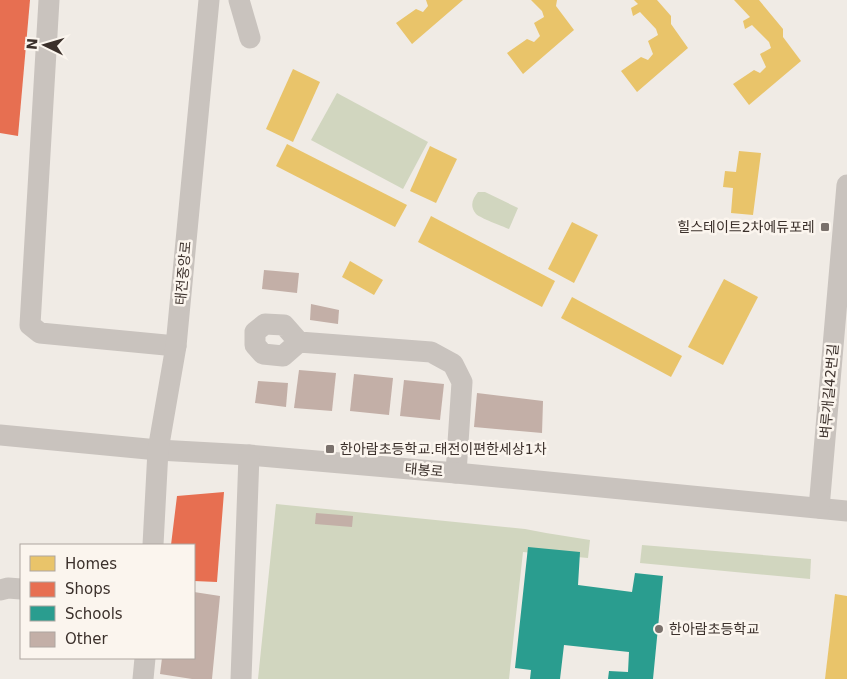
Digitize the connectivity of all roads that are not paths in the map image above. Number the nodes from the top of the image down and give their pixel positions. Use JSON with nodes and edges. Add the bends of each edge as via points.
{"nodes":[{"id":1,"x":49,"y":0,"type":"edge"},
{"id":2,"x":208,"y":0,"type":"edge"},
{"id":3,"x":239,"y":0,"type":"edge"},
{"id":4,"x":250,"y":38,"type":"dead end"},
{"id":5,"x":847,"y":185,"type":"edge"},
{"id":6,"x":299,"y":342,"type":"dead end"},
{"id":7,"x":176,"y":346,"type":"junction"},
{"id":8,"x":0,"y":435,"type":"edge"},
{"id":9,"x":158,"y":450,"type":"junction"},
{"id":10,"x":249,"y":455,"type":"junction"},
{"id":11,"x":456,"y":473,"type":"junction"},
{"id":12,"x":819,"y":508,"type":"junction"},
{"id":13,"x":847,"y":511,"type":"edge"},
{"id":14,"x":153,"y":544,"type":"edge"},
{"id":15,"x":20,"y":589,"type":"edge"},
{"id":16,"x":0,"y":590,"type":"edge"},
{"id":17,"x":145,"y":659,"type":"edge"},
{"id":18,"x":143,"y":679,"type":"edge"},
{"id":19,"x":241,"y":679,"type":"edge"}],
"edges":[{"from":1,"to":7,"type":"street","via":[[30,325],[40,333]]},
{"from":2,"to":7,"type":"street","name":"태전중앙로"},
{"from":3,"to":4,"type":"street"},
{"from":5,"to":12,"type":"street","name":"벼루개길42번길"},
{"from":6,"to":11,"type":"street","via":[[431,352],[453,364],[462,382]]},
{"from":7,"to":9,"type":"street","name":"태전중앙로"},
{"from":8,"to":9,"type":"street","name":"태봉로"},
{"from":9,"to":10,"type":"street","name":"태봉로"},
{"from":9,"to":14,"type":"street","name":"태전중앙로"},
{"from":10,"to":11,"type":"street","name":"태봉로"},
{"from":10,"to":19,"type":"street"},
{"from":11,"to":12,"type":"street","name":"태봉로"},
{"from":12,"to":13,"type":"street","name":"태봉로"},
{"from":15,"to":16,"type":"street"},
{"from":17,"to":18,"type":"street"}]}
